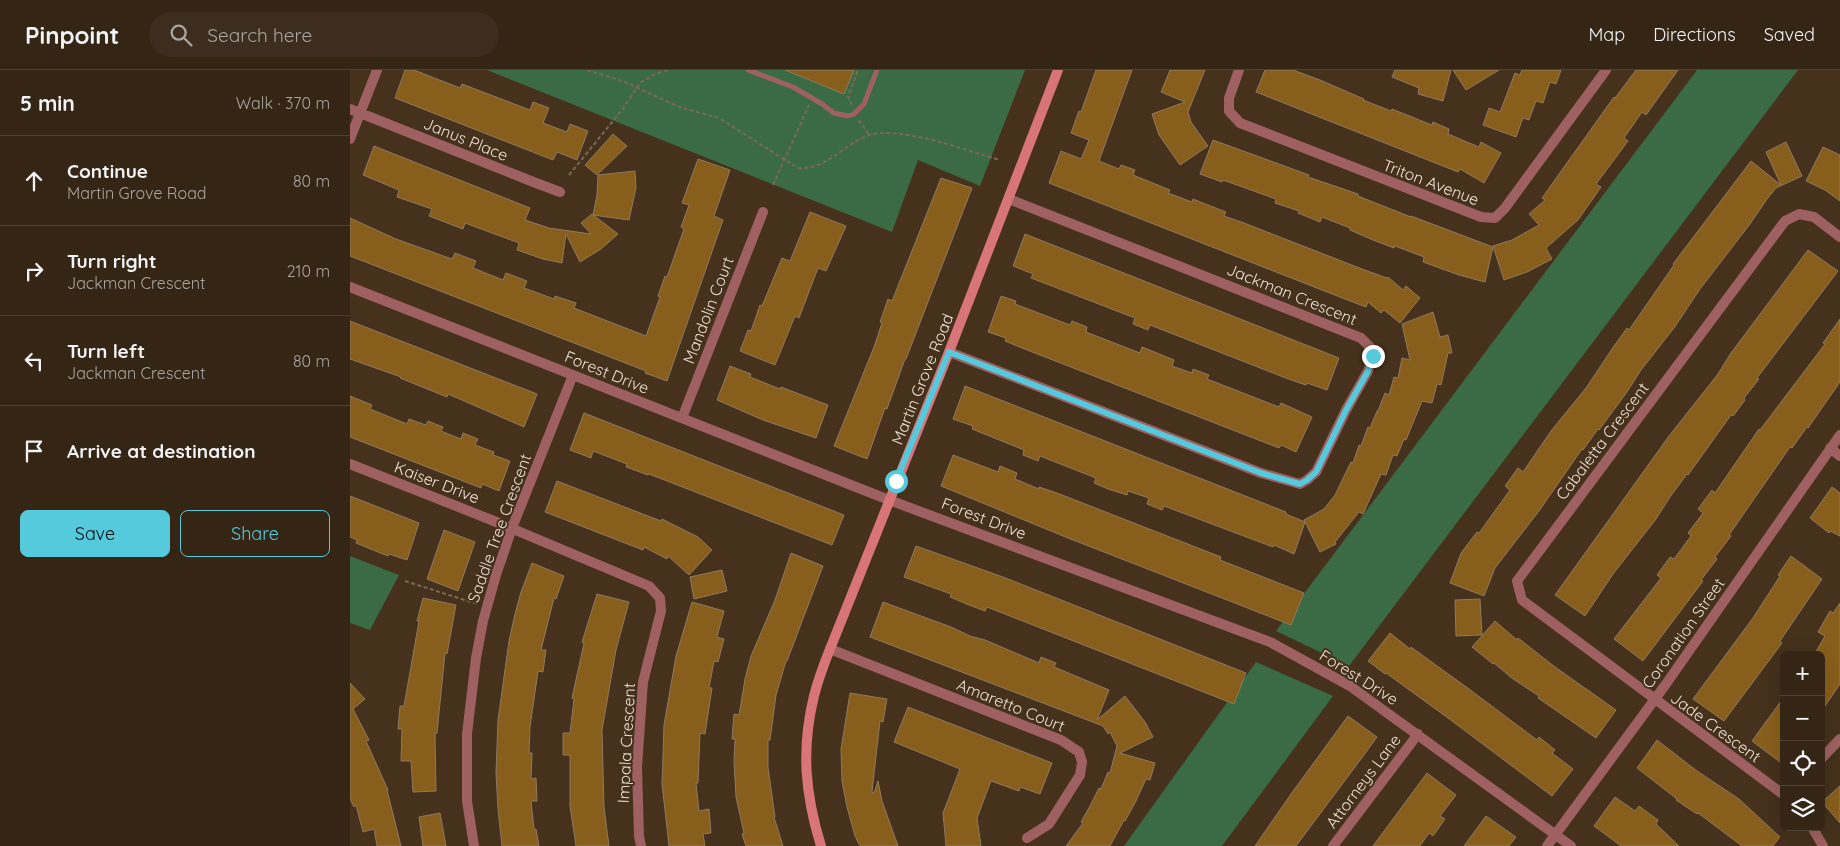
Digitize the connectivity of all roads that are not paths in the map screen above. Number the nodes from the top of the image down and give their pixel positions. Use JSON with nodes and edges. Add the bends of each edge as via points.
{"nodes":[{"id":1,"x":377,"y":70,"type":"edge"},
{"id":2,"x":748,"y":70,"type":"edge"},
{"id":3,"x":877,"y":70,"type":"edge"},
{"id":4,"x":1058,"y":70,"type":"edge"},
{"id":5,"x":1239,"y":70,"type":"edge"},
{"id":6,"x":1606,"y":70,"type":"edge"},
{"id":7,"x":350,"y":109,"type":"edge"},
{"id":8,"x":360,"y":113,"type":"junction"},
{"id":9,"x":350,"y":139,"type":"edge"},
{"id":10,"x":560,"y":192,"type":"dead end"},
{"id":11,"x":1009,"y":199,"type":"junction"},
{"id":12,"x":762,"y":212,"type":"dead end"},
{"id":13,"x":1840,"y":237,"type":"edge"},
{"id":14,"x":350,"y":287,"type":"edge"},
{"id":15,"x":949,"y":352,"type":"junction"},
{"id":16,"x":573,"y":375,"type":"junction"},
{"id":17,"x":682,"y":418,"type":"junction"},
{"id":18,"x":1840,"y":435,"type":"edge"},
{"id":19,"x":1830,"y":448,"type":"junction"},
{"id":20,"x":1840,"y":456,"type":"edge"},
{"id":21,"x":350,"y":464,"type":"edge"},
{"id":22,"x":889,"y":500,"type":"junction"},
{"id":23,"x":512,"y":528,"type":"junction"},
{"id":24,"x":830,"y":649,"type":"junction"},
{"id":25,"x":1654,"y":700,"type":"junction"},
{"id":26,"x":1418,"y":734,"type":"junction"},
{"id":27,"x":1840,"y":739,"type":"edge"},
{"id":28,"x":1825,"y":755,"type":"edge"},
{"id":29,"x":1780,"y":792,"type":"edge"},
{"id":30,"x":1814,"y":831,"type":"edge"},
{"id":31,"x":1556,"y":834,"type":"junction"},
{"id":32,"x":1027,"y":838,"type":"dead end"},
{"id":33,"x":474,"y":846,"type":"edge"},
{"id":34,"x":641,"y":846,"type":"edge"},
{"id":35,"x":822,"y":846,"type":"edge"},
{"id":36,"x":1332,"y":846,"type":"edge"},
{"id":37,"x":1547,"y":846,"type":"edge"},
{"id":38,"x":1571,"y":846,"type":"edge"},
{"id":39,"x":1823,"y":846,"type":"edge"}],
"edges":[{"from":1,"to":8,"type":"street"},
{"from":2,"to":3,"type":"lane","via":[[793,87],[841,116],[854,114],[864,104]]},
{"from":4,"to":11,"type":"street","name":"Martin Grove Road"},
{"from":5,"to":6,"type":"street","name":"Triton Avenue","via":[[1229,98],[1229,111],[1240,123],[1481,217],[1495,218]]},
{"from":7,"to":8,"type":"street"},
{"from":8,"to":9,"type":"street"},
{"from":8,"to":10,"type":"street","name":"Janus Place"},
{"from":11,"to":15,"type":"street","name":"Martin Grove Road"},
{"from":11,"to":15,"type":"street","name":"Jackman Crescent","via":[[1361,338],[1371,348],[1373,356],[1368,371],[1316,472],[1300,484],[1261,473]]},
{"from":12,"to":17,"type":"street","name":"Mandolin Court"},
{"from":13,"to":25,"type":"street","name":"Cabaletta Crescent","via":[[1814,217],[1799,214],[1785,221],[1517,581],[1522,600]]},
{"from":14,"to":16,"type":"street","name":"Forest Drive"},
{"from":15,"to":22,"type":"street","name":"Martin Grove Road"},
{"from":16,"to":17,"type":"street","name":"Forest Drive"},
{"from":16,"to":23,"type":"street","name":"Saddle Tree Crescent"},
{"from":17,"to":22,"type":"street","name":"Forest Drive"},
{"from":18,"to":19,"type":"street","name":"Coronation Street"},
{"from":19,"to":20,"type":"street"},
{"from":19,"to":25,"type":"street","name":"Coronation Street"},
{"from":21,"to":23,"type":"street","name":"Kaiser Drive"},
{"from":22,"to":24,"type":"street","name":"Martin Grove Road"},
{"from":22,"to":26,"type":"street","name":"Forest Drive","via":[[1270,642],[1350,686]]},
{"from":23,"to":33,"type":"street","name":"Saddle Tree Crescent","via":[[487,607],[476,658],[467,734],[467,801]]},
{"from":23,"to":34,"type":"street","name":"Impala Crescent","via":[[649,586],[660,598],[661,612],[643,682],[637,767]]},
{"from":24,"to":32,"type":"street","name":"Amaretto Court","via":[[1061,740],[1078,752],[1082,762],[1080,776],[1049,824]]},
{"from":24,"to":35,"type":"street","name":"Martin Grove Road","via":[[812,702],[805,759],[807,792]]},
{"from":25,"to":29,"type":"street","name":"Jade Crescent"},
{"from":25,"to":31,"type":"street","name":"Coronation Street"},
{"from":26,"to":31,"type":"street","name":"Forest Drive"},
{"from":26,"to":36,"type":"street","name":"Attorneys Lane"},
{"from":27,"to":28,"type":"street"},
{"from":30,"to":39,"type":"street"},
{"from":31,"to":37,"type":"street","name":"Coronation Street"},
{"from":31,"to":38,"type":"street","name":"Forest Drive"}]}
